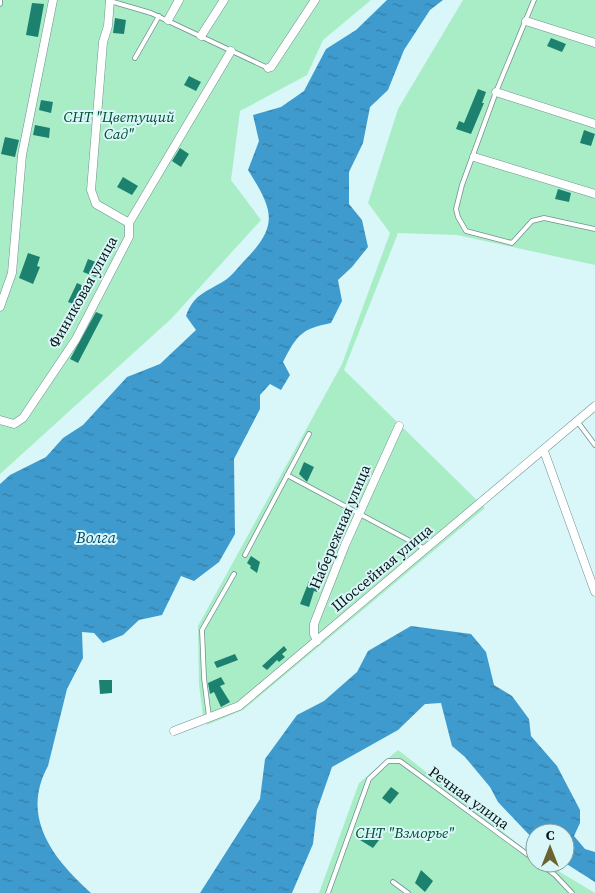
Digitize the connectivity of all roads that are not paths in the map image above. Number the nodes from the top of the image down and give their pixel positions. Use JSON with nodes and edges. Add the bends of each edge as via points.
{"nodes":[{"id":1,"x":0,"y":0,"type":"edge"},
{"id":2,"x":53,"y":0,"type":"edge"},
{"id":3,"x":110,"y":0,"type":"edge"},
{"id":4,"x":180,"y":0,"type":"edge"},
{"id":5,"x":224,"y":0,"type":"edge"},
{"id":6,"x":315,"y":0,"type":"edge"},
{"id":7,"x":534,"y":0,"type":"edge"},
{"id":8,"x":0,"y":4,"type":"edge"},
{"id":9,"x":159,"y":16,"type":"junction"},
{"id":10,"x":168,"y":20,"type":"junction"},
{"id":11,"x":526,"y":21,"type":"junction"},
{"id":12,"x":201,"y":36,"type":"junction"},
{"id":13,"x":595,"y":44,"type":"edge"},
{"id":14,"x":231,"y":51,"type":"junction"},
{"id":15,"x":136,"y":58,"type":"dead end"},
{"id":16,"x":268,"y":68,"type":"joint"},
{"id":17,"x":496,"y":92,"type":"junction"},
{"id":18,"x":595,"y":124,"type":"edge"},
{"id":19,"x":474,"y":157,"type":"junction"},
{"id":20,"x":595,"y":194,"type":"edge"},
{"id":21,"x":129,"y":223,"type":"junction"},
{"id":22,"x":595,"y":229,"type":"edge"},
{"id":23,"x":0,"y":307,"type":"edge"},
{"id":24,"x":595,"y":406,"type":"edge"},
{"id":25,"x":0,"y":420,"type":"edge"},
{"id":26,"x":577,"y":421,"type":"junction"},
{"id":27,"x":399,"y":426,"type":"dead end"},
{"id":28,"x":309,"y":434,"type":"dead end"},
{"id":29,"x":595,"y":444,"type":"edge"},
{"id":30,"x":544,"y":450,"type":"junction"},
{"id":31,"x":287,"y":475,"type":"junction"},
{"id":32,"x":359,"y":514,"type":"junction"},
{"id":33,"x":425,"y":550,"type":"junction"},
{"id":34,"x":245,"y":555,"type":"dead end"},
{"id":35,"x":234,"y":574,"type":"dead end"},
{"id":36,"x":595,"y":592,"type":"edge"},
{"id":37,"x":317,"y":641,"type":"junction"},
{"id":38,"x":209,"y":717,"type":"junction"},
{"id":39,"x":174,"y":731,"type":"dead end"},
{"id":40,"x":525,"y":853,"type":"edge"},
{"id":41,"x":552,"y":873,"type":"edge"},
{"id":42,"x":393,"y":882,"type":"dead end"},
{"id":43,"x":328,"y":893,"type":"edge"},
{"id":44,"x":408,"y":893,"type":"edge"},
{"id":45,"x":572,"y":893,"type":"edge"}],
"edges":[{"from":1,"to":8,"type":"lane"},
{"from":2,"to":23,"type":"street","via":[[22,155],[12,273]]},
{"from":3,"to":9,"type":"lane"},
{"from":3,"to":21,"type":"street","via":[[103,42],[91,190],[96,204]]},
{"from":4,"to":10,"type":"street"},
{"from":5,"to":12,"type":"street"},
{"from":6,"to":16,"type":"street"},
{"from":7,"to":11,"type":"lane"},
{"from":9,"to":10,"type":"lane"},
{"from":9,"to":15,"type":"lane"},
{"from":10,"to":12,"type":"lane"},
{"from":11,"to":13,"type":"street"},
{"from":11,"to":17,"type":"lane"},
{"from":12,"to":14,"type":"lane"},
{"from":14,"to":16,"type":"lane"},
{"from":14,"to":21,"type":"street","name":"Финиковая улица"},
{"from":17,"to":18,"type":"street"},
{"from":17,"to":19,"type":"lane"},
{"from":19,"to":20,"type":"street"},
{"from":19,"to":22,"type":"lane","via":[[456,208],[466,231],[512,243],[532,222],[544,218]]},
{"from":21,"to":25,"type":"street","name":"Финиковая улица","via":[[129,237],[76,339],[23,418],[14,424]]},
{"from":24,"to":26,"type":"street","name":"Шоссейная улица"},
{"from":26,"to":29,"type":"lane"},
{"from":26,"to":30,"type":"street","name":"Шоссейная улица"},
{"from":27,"to":32,"type":"street","name":"Набережная улица"},
{"from":28,"to":31,"type":"lane"},
{"from":30,"to":33,"type":"street","name":"Шоссейная улица"},
{"from":30,"to":36,"type":"street"},
{"from":31,"to":32,"type":"lane"},
{"from":31,"to":34,"type":"lane"},
{"from":32,"to":33,"type":"lane"},
{"from":32,"to":37,"type":"street","name":"Набережная улица","via":[[314,624]]},
{"from":33,"to":37,"type":"street","name":"Шоссейная улица"},
{"from":35,"to":38,"type":"lane","via":[[202,630]]},
{"from":37,"to":38,"type":"street","name":"Шоссейная улица","via":[[239,706]]},
{"from":38,"to":39,"type":"street","name":"Шоссейная улица"},
{"from":40,"to":43,"type":"lane","name":"Речная улица","via":[[400,761],[388,761],[369,779]]},
{"from":41,"to":45,"type":"lane"},
{"from":42,"to":44,"type":"lane"}]}
